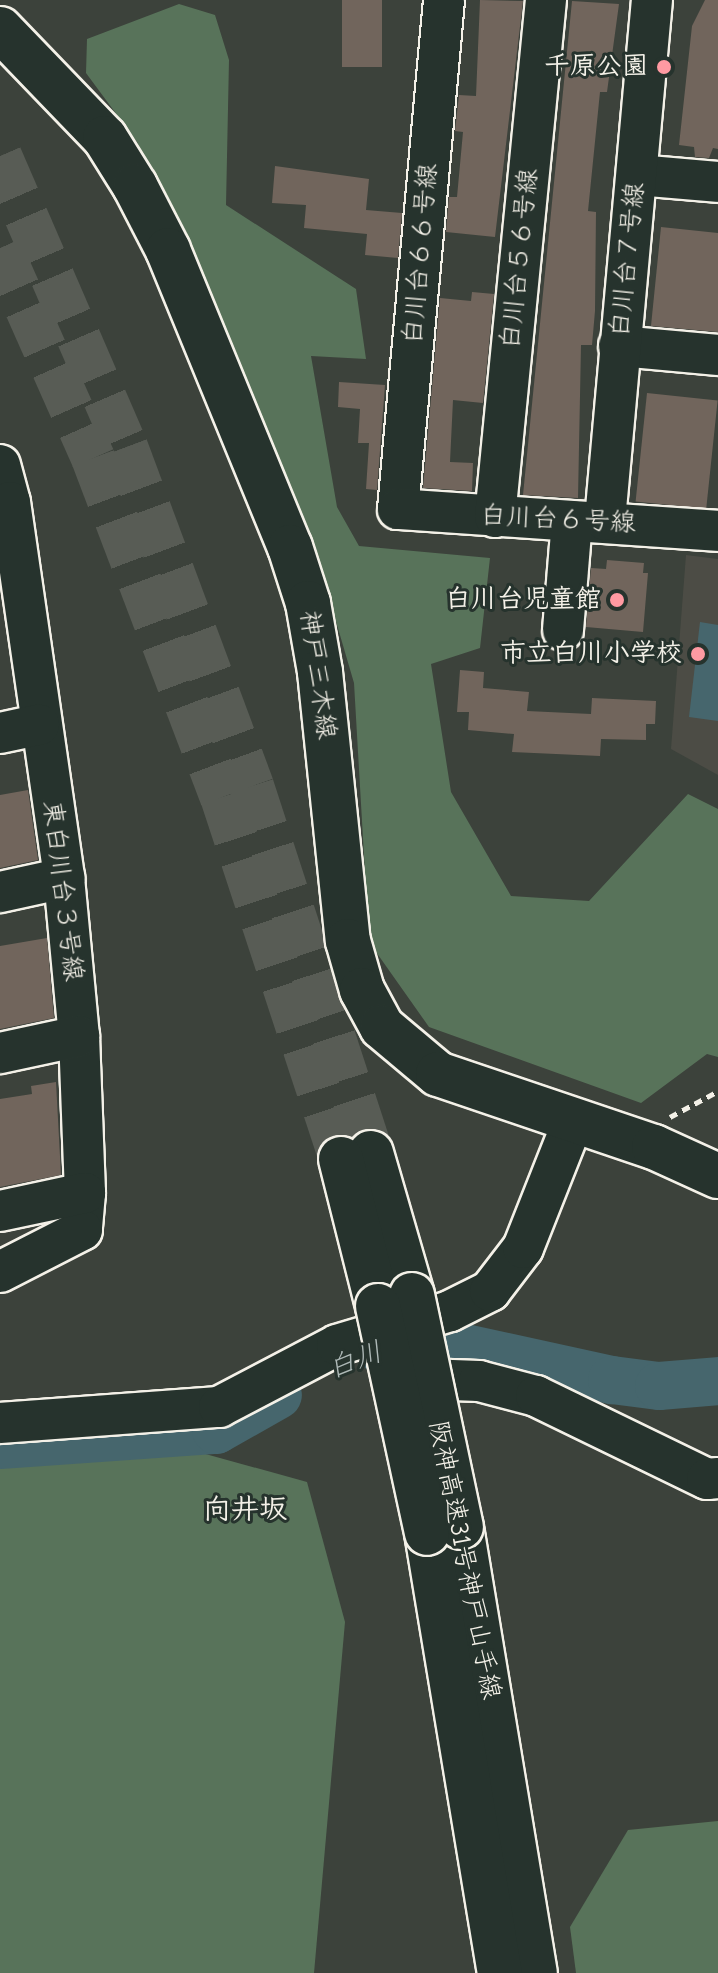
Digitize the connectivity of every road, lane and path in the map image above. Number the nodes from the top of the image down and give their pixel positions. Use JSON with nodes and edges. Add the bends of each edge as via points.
{"nodes":[{"id":1,"x":444,"y":0,"type":"edge"},
{"id":2,"x":546,"y":0,"type":"edge"},
{"id":3,"x":652,"y":0,"type":"edge"},
{"id":4,"x":0,"y":29,"type":"edge"},
{"id":5,"x":637,"y":175,"type":"junction"},
{"id":6,"x":718,"y":182,"type":"edge"},
{"id":7,"x":619,"y":346,"type":"junction"},
{"id":8,"x":718,"y":355,"type":"edge"},
{"id":9,"x":0,"y":465,"type":"edge"},
{"id":10,"x":398,"y":509,"type":"joint"},
{"id":11,"x":495,"y":517,"type":"junction"},
{"id":12,"x":588,"y":521,"type":"junction"},
{"id":13,"x":718,"y":531,"type":"edge"},
{"id":14,"x":10,"y":573,"type":"edge"},
{"id":15,"x":563,"y":630,"type":"dead end"},
{"id":16,"x":39,"y":725,"type":"junction"},
{"id":17,"x":0,"y":733,"type":"edge"},
{"id":18,"x":64,"y":878,"type":"junction"},
{"id":19,"x":0,"y":892,"type":"edge"},
{"id":20,"x":79,"y":1036,"type":"junction"},
{"id":21,"x":0,"y":1053,"type":"edge"},
{"id":22,"x":718,"y":1091,"type":"edge"},
{"id":23,"x":709,"y":1093,"type":"dead end"},
{"id":24,"x":574,"y":1119,"type":"junction"},
{"id":25,"x":356,"y":1156,"type":"tunnel mouth"},
{"id":26,"x":718,"y":1176,"type":"edge"},
{"id":27,"x":85,"y":1193,"type":"junction"},
{"id":28,"x":0,"y":1211,"type":"edge"},
{"id":29,"x":0,"y":1272,"type":"edge"},
{"id":30,"x":388,"y":1312,"type":"junction"},
{"id":31,"x":0,"y":1423,"type":"edge"},
{"id":32,"x":718,"y":1478,"type":"edge"},
{"id":33,"x":444,"y":1530,"type":"junction"},
{"id":34,"x":500,"y":1973,"type":"edge"},
{"id":35,"x":535,"y":1973,"type":"edge"}],
"edges":[{"from":1,"to":10,"type":"street","name":"白川台６６号線"},
{"from":2,"to":11,"type":"street","name":"白川台５６号線"},
{"from":3,"to":5,"type":"street","name":"白川台７号線"},
{"from":4,"to":24,"type":"main road","name":"神戸三木線","via":[[105,138],[135,186],[168,250],[290,547],[308,603],[320,672],[340,892],[362,990],[382,1027],[438,1074]]},
{"from":5,"to":6,"type":"street"},
{"from":5,"to":7,"type":"street","name":"白川台７号線"},
{"from":7,"to":8,"type":"street"},
{"from":7,"to":12,"type":"street","name":"白川台７号線"},
{"from":9,"to":14,"type":"street","name":"東白川台３号線"},
{"from":10,"to":11,"type":"street","name":"白川台６号線"},
{"from":11,"to":12,"type":"street","name":"白川台６号線"},
{"from":12,"to":13,"type":"street","name":"白川台６号線"},
{"from":12,"to":15,"type":"street","name":"白川台７号線"},
{"from":14,"to":16,"type":"street","name":"東白川台３号線"},
{"from":16,"to":17,"type":"street"},
{"from":16,"to":18,"type":"street","name":"東白川台３号線"},
{"from":18,"to":19,"type":"street"},
{"from":18,"to":20,"type":"street","name":"東白川台３号線"},
{"from":20,"to":21,"type":"street"},
{"from":20,"to":27,"type":"street","name":"東白川台３号線"},
{"from":22,"to":23,"type":"path"},
{"from":24,"to":26,"type":"main road","name":"神戸三木線"},
{"from":24,"to":30,"type":"street","via":[[523,1248],[490,1291],[450,1311]]},
{"from":25,"to":30,"type":"main road","name":"阪神高速31号神戸山手線"},
{"from":27,"to":28,"type":"street"},
{"from":27,"to":29,"type":"street","name":"東白川台３号線","via":[[82,1230]]},
{"from":30,"to":31,"type":"street","via":[[219,1407]]},
{"from":30,"to":32,"type":"street","via":[[385,1378],[479,1381],[536,1396],[707,1479]]},
{"from":30,"to":33,"type":"main road","name":"阪神高速31号神戸山手線","bridge":true},
{"from":33,"to":34,"type":"main road","name":"阪神高速31号神戸山手線"},
{"from":33,"to":35,"type":"main road","name":"阪神高速31号神戸山手線"}]}
